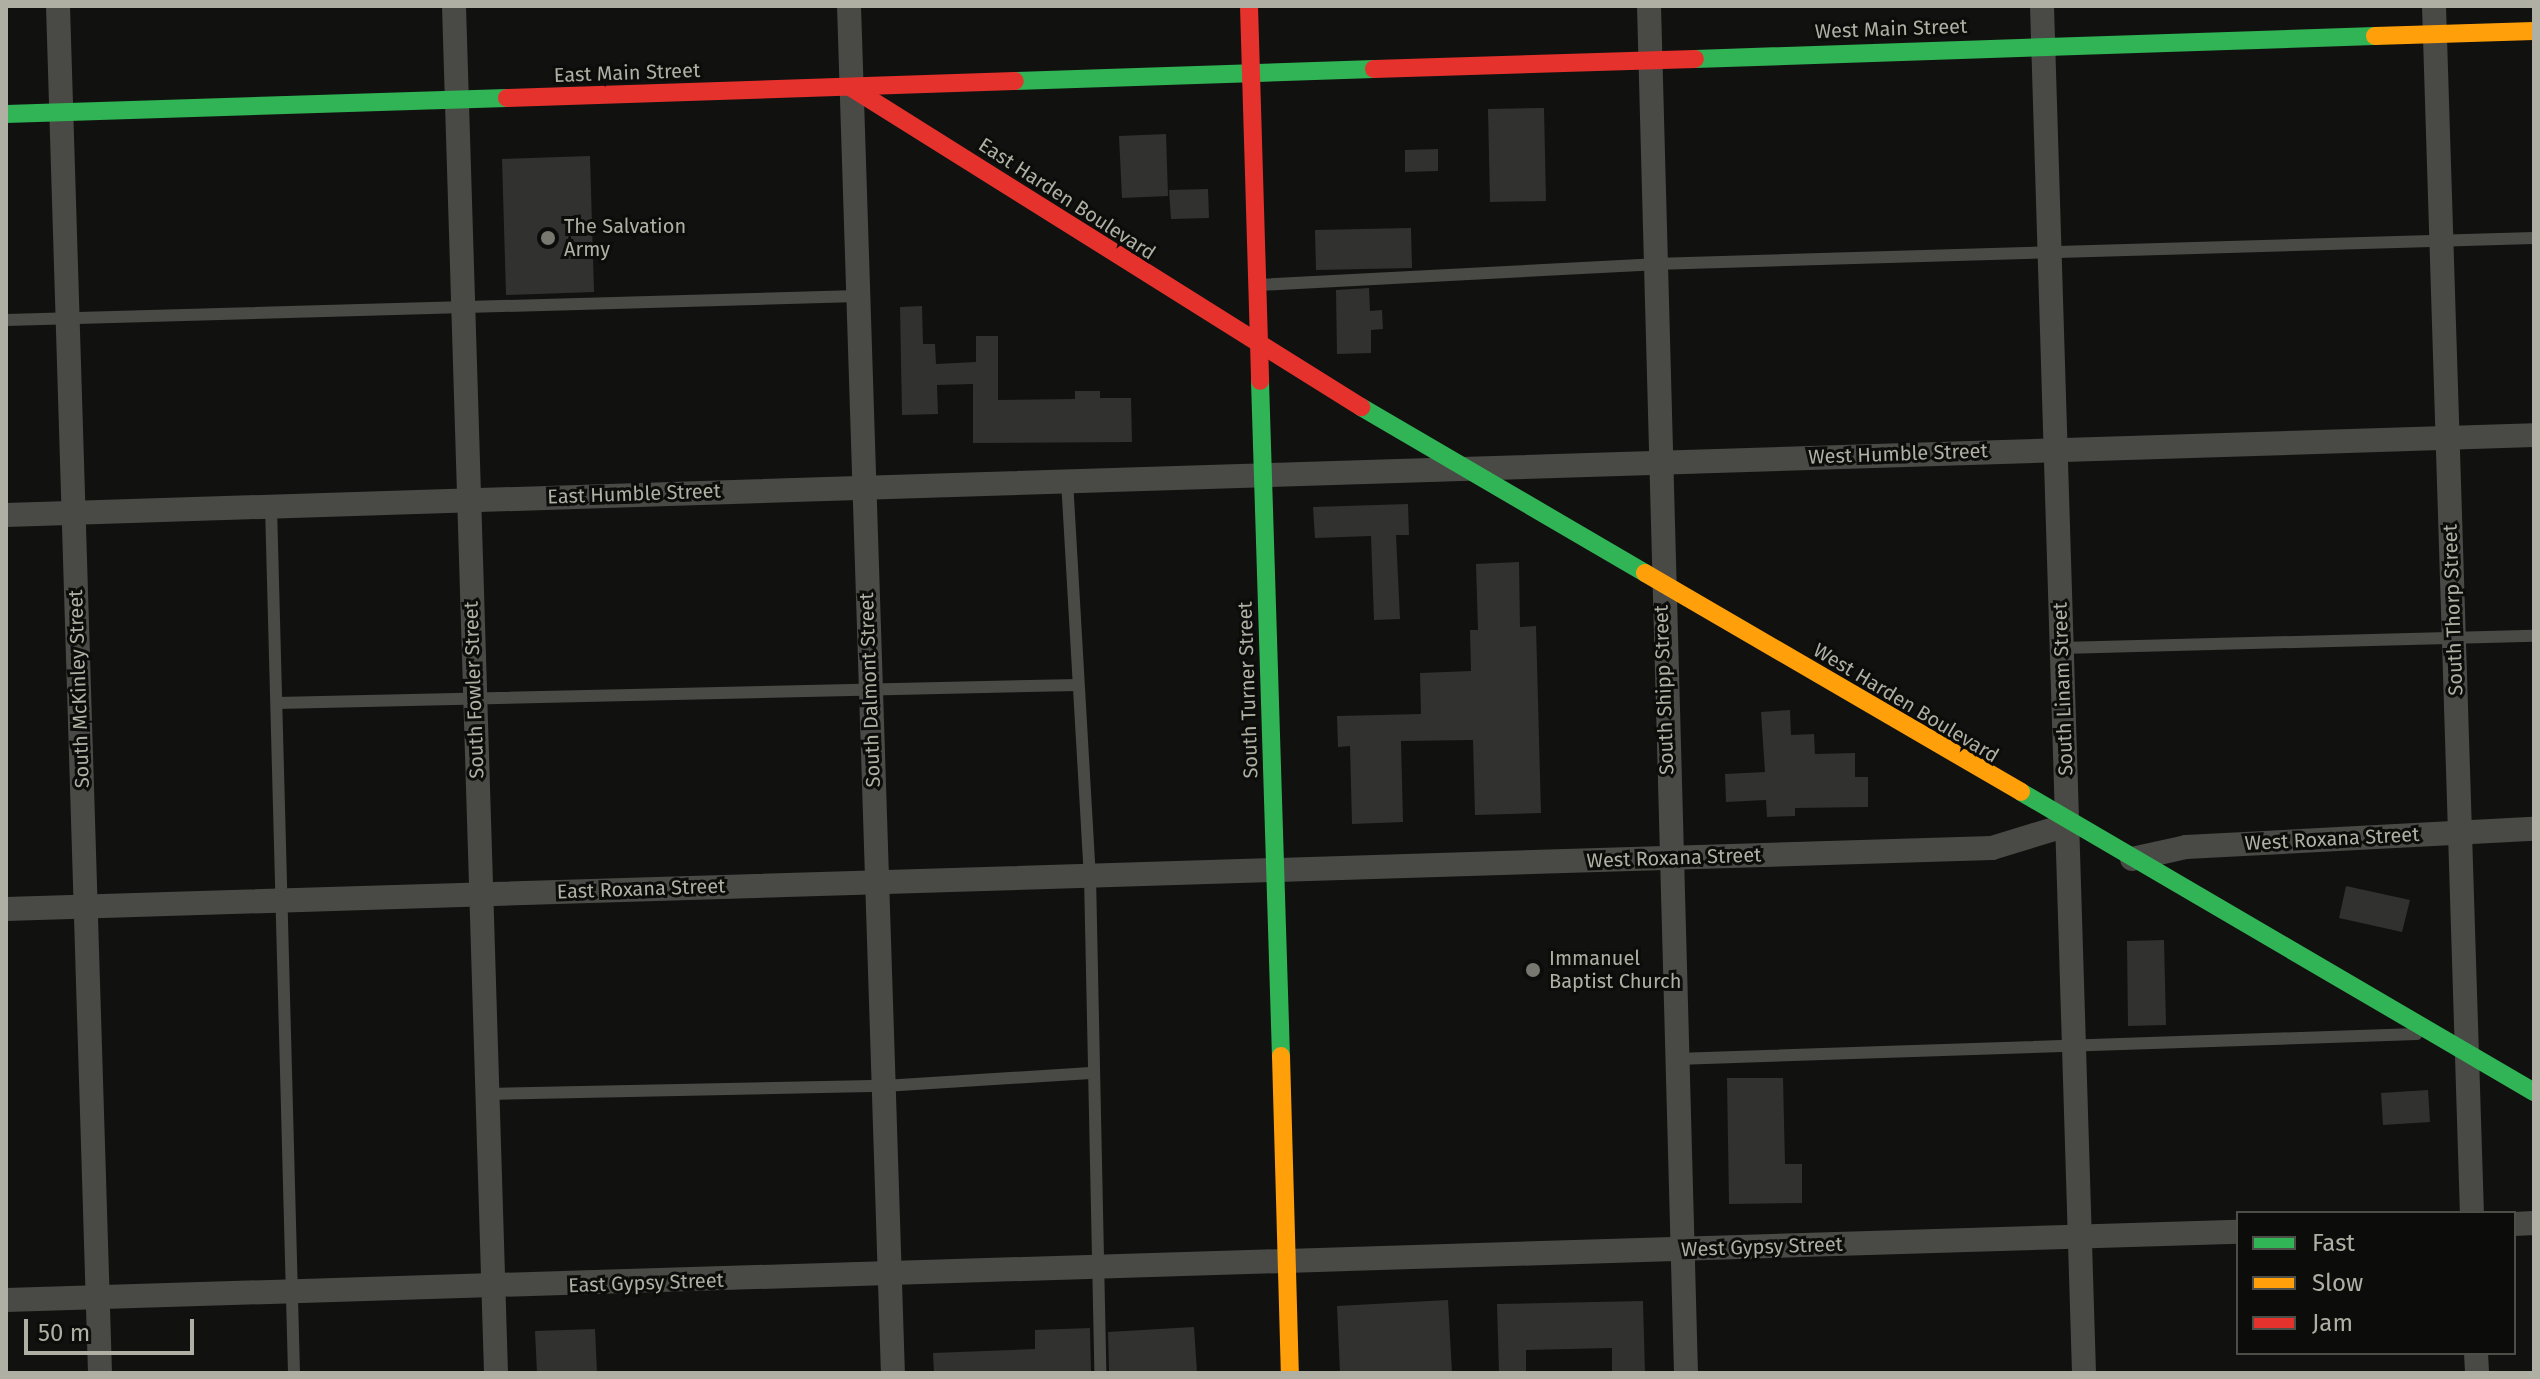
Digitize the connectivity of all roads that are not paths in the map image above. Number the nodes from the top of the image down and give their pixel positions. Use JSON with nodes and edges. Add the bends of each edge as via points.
{"nodes":[{"id":1,"x":58,"y":6,"type":"edge"},
{"id":2,"x":454,"y":6,"type":"edge"},
{"id":3,"x":849,"y":6,"type":"edge"},
{"id":4,"x":1249,"y":6,"type":"edge"},
{"id":5,"x":1649,"y":6,"type":"edge"},
{"id":6,"x":2042,"y":6,"type":"edge"},
{"id":7,"x":2434,"y":6,"type":"edge"},
{"id":8,"x":2534,"y":31,"type":"edge"},
{"id":9,"x":2435,"y":34,"type":"junction"},
{"id":10,"x":2043,"y":46,"type":"junction"},
{"id":11,"x":1651,"y":58,"type":"junction"},
{"id":12,"x":1250,"y":70,"type":"junction"},
{"id":13,"x":852,"y":88,"type":"junction"},
{"id":14,"x":457,"y":100,"type":"junction"},
{"id":15,"x":63,"y":112,"type":"junction"},
{"id":16,"x":6,"y":114,"type":"edge"},
{"id":17,"x":2534,"y":238,"type":"edge"},
{"id":18,"x":2441,"y":240,"type":"junction"},
{"id":19,"x":2050,"y":254,"type":"junction"},
{"id":20,"x":1654,"y":264,"type":"junction"},
{"id":21,"x":1256,"y":285,"type":"junction"},
{"id":22,"x":858,"y":296,"type":"junction"},
{"id":23,"x":463,"y":304,"type":"junction"},
{"id":24,"x":68,"y":319,"type":"junction"},
{"id":25,"x":6,"y":320,"type":"edge"},
{"id":26,"x":1258,"y":347,"type":"junction"},
{"id":27,"x":2534,"y":435,"type":"edge"},
{"id":28,"x":2447,"y":438,"type":"junction"},
{"id":29,"x":2056,"y":449,"type":"junction"},
{"id":30,"x":1656,"y":462,"type":"junction"},
{"id":31,"x":1464,"y":467,"type":"junction"},
{"id":32,"x":1262,"y":474,"type":"junction"},
{"id":33,"x":1067,"y":480,"type":"junction"},
{"id":34,"x":863,"y":486,"type":"junction"},
{"id":35,"x":468,"y":500,"type":"junction"},
{"id":36,"x":271,"y":506,"type":"junction"},
{"id":37,"x":74,"y":513,"type":"junction"},
{"id":38,"x":6,"y":515,"type":"edge"},
{"id":39,"x":1660,"y":582,"type":"junction"},
{"id":40,"x":2534,"y":636,"type":"edge"},
{"id":41,"x":2454,"y":638,"type":"junction"},
{"id":42,"x":2062,"y":648,"type":"junction"},
{"id":43,"x":1078,"y":685,"type":"junction"},
{"id":44,"x":870,"y":688,"type":"junction"},
{"id":45,"x":474,"y":698,"type":"junction"},
{"id":46,"x":277,"y":703,"type":"junction"},
{"id":47,"x":2067,"y":825,"type":"junction"},
{"id":48,"x":2534,"y":829,"type":"edge"},
{"id":49,"x":2460,"y":831,"type":"junction"},
{"id":50,"x":1670,"y":859,"type":"junction"},
{"id":51,"x":2132,"y":859,"type":"junction"},
{"id":52,"x":1277,"y":871,"type":"junction"},
{"id":53,"x":1090,"y":876,"type":"junction"},
{"id":54,"x":877,"y":881,"type":"junction"},
{"id":55,"x":480,"y":894,"type":"junction"},
{"id":56,"x":280,"y":900,"type":"junction"},
{"id":57,"x":86,"y":906,"type":"junction"},
{"id":58,"x":6,"y":909,"type":"edge"},
{"id":59,"x":2433,"y":1033,"type":"junction"},
{"id":60,"x":2074,"y":1046,"type":"junction"},
{"id":61,"x":2467,"y":1053,"type":"junction"},
{"id":62,"x":1676,"y":1059,"type":"junction"},
{"id":63,"x":1091,"y":1073,"type":"junction"},
{"id":64,"x":884,"y":1086,"type":"junction"},
{"id":65,"x":2534,"y":1092,"type":"edge"},
{"id":66,"x":487,"y":1094,"type":"junction"},
{"id":67,"x":2472,"y":1211,"type":"edge"},
{"id":68,"x":2236,"y":1232,"type":"edge"},
{"id":69,"x":2080,"y":1237,"type":"junction"},
{"id":70,"x":1682,"y":1250,"type":"junction"},
{"id":71,"x":1286,"y":1265,"type":"junction"},
{"id":72,"x":1095,"y":1270,"type":"junction"},
{"id":73,"x":890,"y":1276,"type":"junction"},
{"id":74,"x":493,"y":1287,"type":"junction"},
{"id":75,"x":292,"y":1292,"type":"junction"},
{"id":76,"x":98,"y":1298,"type":"junction"},
{"id":77,"x":6,"y":1300,"type":"edge"},
{"id":78,"x":100,"y":1373,"type":"edge"},
{"id":79,"x":294,"y":1373,"type":"edge"},
{"id":80,"x":496,"y":1373,"type":"edge"},
{"id":81,"x":893,"y":1373,"type":"edge"},
{"id":82,"x":1100,"y":1373,"type":"edge"},
{"id":83,"x":1290,"y":1373,"type":"edge"},
{"id":84,"x":1686,"y":1373,"type":"edge"},
{"id":85,"x":2084,"y":1373,"type":"edge"}],
"edges":[{"from":1,"to":15,"type":"street","name":"South McKinley Street"},
{"from":2,"to":14,"type":"street","name":"South Fowler Street"},
{"from":3,"to":13,"type":"street","name":"South Dalmont Street"},
{"from":4,"to":12,"type":"street","name":"South Turner Street"},
{"from":5,"to":11,"type":"street","name":"South Shipp Street"},
{"from":6,"to":10,"type":"street","name":"South Linam Street"},
{"from":7,"to":9,"type":"street","name":"South Thorp Street"},
{"from":8,"to":9,"type":"street","name":"West Main Street"},
{"from":9,"to":10,"type":"street","name":"West Main Street"},
{"from":9,"to":18,"type":"street","name":"South Thorp Street"},
{"from":10,"to":11,"type":"street","name":"West Main Street"},
{"from":10,"to":19,"type":"street","name":"South Linam Street"},
{"from":11,"to":12,"type":"street","name":"West Main Street"},
{"from":11,"to":20,"type":"street","name":"South Shipp Street"},
{"from":12,"to":13,"type":"street","name":"East Main Street"},
{"from":12,"to":21,"type":"street","name":"South Turner Street"},
{"from":13,"to":14,"type":"street","name":"East Main Street"},
{"from":13,"to":22,"type":"street","name":"South Dalmont Street"},
{"from":13,"to":26,"type":"street","name":"East Harden Boulevard"},
{"from":14,"to":15,"type":"street","name":"East Main Street"},
{"from":14,"to":23,"type":"street","name":"South Fowler Street"},
{"from":15,"to":16,"type":"street","name":"East Main Street"},
{"from":15,"to":24,"type":"street","name":"South McKinley Street"},
{"from":17,"to":18,"type":"lane"},
{"from":18,"to":19,"type":"lane"},
{"from":18,"to":28,"type":"street","name":"South Thorp Street"},
{"from":19,"to":20,"type":"lane"},
{"from":19,"to":29,"type":"street","name":"South Linam Street"},
{"from":20,"to":21,"type":"lane"},
{"from":20,"to":30,"type":"street","name":"South Shipp Street"},
{"from":21,"to":26,"type":"street","name":"South Turner Street"},
{"from":22,"to":23,"type":"lane"},
{"from":22,"to":34,"type":"street","name":"South Dalmont Street"},
{"from":23,"to":24,"type":"lane"},
{"from":23,"to":35,"type":"street","name":"South Fowler Street"},
{"from":24,"to":25,"type":"lane"},
{"from":24,"to":37,"type":"street","name":"South McKinley Street"},
{"from":26,"to":31,"type":"street","name":"West Harden Boulevard"},
{"from":26,"to":32,"type":"street","name":"South Turner Street"},
{"from":27,"to":28,"type":"street","name":"West Humble Street"},
{"from":28,"to":29,"type":"street","name":"West Humble Street"},
{"from":28,"to":41,"type":"street","name":"South Thorp Street"},
{"from":29,"to":30,"type":"street","name":"West Humble Street"},
{"from":29,"to":42,"type":"street","name":"South Linam Street"},
{"from":30,"to":31,"type":"street","name":"West Humble Street"},
{"from":30,"to":39,"type":"street","name":"South Shipp Street"},
{"from":31,"to":32,"type":"street","name":"West Humble Street"},
{"from":31,"to":39,"type":"street","name":"West Harden Boulevard"},
{"from":32,"to":33,"type":"street","name":"East Humble Street"},
{"from":32,"to":52,"type":"street","name":"South Turner Street"},
{"from":33,"to":34,"type":"street","name":"East Humble Street"},
{"from":33,"to":43,"type":"lane"},
{"from":34,"to":35,"type":"street","name":"East Humble Street"},
{"from":34,"to":44,"type":"street","name":"South Dalmont Street"},
{"from":35,"to":36,"type":"street","name":"East Humble Street"},
{"from":35,"to":45,"type":"street","name":"South Fowler Street"},
{"from":36,"to":37,"type":"street","name":"East Humble Street"},
{"from":36,"to":46,"type":"lane"},
{"from":37,"to":38,"type":"street","name":"East Humble Street"},
{"from":37,"to":57,"type":"street","name":"South McKinley Street"},
{"from":39,"to":47,"type":"street","name":"West Harden Boulevard"},
{"from":39,"to":50,"type":"street","name":"South Shipp Street"},
{"from":40,"to":41,"type":"lane"},
{"from":41,"to":42,"type":"lane"},
{"from":41,"to":49,"type":"street","name":"South Thorp Street"},
{"from":42,"to":47,"type":"street","name":"South Linam Street"},
{"from":43,"to":44,"type":"lane"},
{"from":43,"to":53,"type":"lane"},
{"from":44,"to":45,"type":"lane"},
{"from":44,"to":54,"type":"street","name":"South Dalmont Street"},
{"from":45,"to":46,"type":"lane"},
{"from":45,"to":55,"type":"street","name":"South Fowler Street"},
{"from":46,"to":56,"type":"lane"},
{"from":47,"to":50,"type":"street","name":"West Roxana Street","via":[[1992,848]]},
{"from":47,"to":51,"type":"street","name":"West Harden Boulevard"},
{"from":47,"to":60,"type":"street","name":"South Linam Street"},
{"from":48,"to":49,"type":"street","name":"West Roxana Street"},
{"from":49,"to":51,"type":"street","name":"West Roxana Street","via":[[2186,847]]},
{"from":49,"to":61,"type":"street","name":"South Thorp Street"},
{"from":50,"to":52,"type":"street","name":"West Roxana Street"},
{"from":50,"to":62,"type":"street","name":"South Shipp Street"},
{"from":51,"to":59,"type":"street","name":"West Harden Boulevard"},
{"from":52,"to":53,"type":"street","name":"East Roxana Street"},
{"from":52,"to":71,"type":"street","name":"South Turner Street"},
{"from":53,"to":54,"type":"street","name":"East Roxana Street"},
{"from":53,"to":63,"type":"lane"},
{"from":54,"to":55,"type":"street","name":"East Roxana Street"},
{"from":54,"to":64,"type":"street","name":"South Dalmont Street"},
{"from":55,"to":56,"type":"street","name":"East Roxana Street"},
{"from":55,"to":66,"type":"street","name":"South Fowler Street"},
{"from":56,"to":57,"type":"street","name":"East Roxana Street"},
{"from":56,"to":75,"type":"lane"},
{"from":57,"to":58,"type":"street","name":"East Roxana Street"},
{"from":57,"to":76,"type":"street","name":"South McKinley Street"},
{"from":59,"to":60,"type":"lane"},
{"from":59,"to":61,"type":"street","name":"West Harden Boulevard"},
{"from":60,"to":62,"type":"lane"},
{"from":60,"to":69,"type":"street","name":"South Linam Street"},
{"from":61,"to":65,"type":"street","name":"West Harden Boulevard"},
{"from":61,"to":67,"type":"street","name":"South Thorp Street"},
{"from":62,"to":70,"type":"street","name":"South Shipp Street"},
{"from":63,"to":64,"type":"lane"},
{"from":63,"to":72,"type":"lane"},
{"from":64,"to":66,"type":"lane"},
{"from":64,"to":73,"type":"street","name":"South Dalmont Street"},
{"from":66,"to":74,"type":"street","name":"South Fowler Street"},
{"from":68,"to":69,"type":"street","name":"West Gypsy Street"},
{"from":69,"to":70,"type":"street","name":"West Gypsy Street"},
{"from":69,"to":85,"type":"street","name":"South Linam Street"},
{"from":70,"to":71,"type":"street","name":"West Gypsy Street"},
{"from":70,"to":84,"type":"street","name":"South Shipp Street"},
{"from":71,"to":72,"type":"street","name":"East Gypsy Street"},
{"from":71,"to":83,"type":"street","name":"South Turner Street"},
{"from":72,"to":73,"type":"street","name":"East Gypsy Street"},
{"from":72,"to":82,"type":"lane"},
{"from":73,"to":74,"type":"street","name":"East Gypsy Street"},
{"from":73,"to":81,"type":"street","name":"South Dalmont Street"},
{"from":74,"to":75,"type":"street","name":"East Gypsy Street"},
{"from":74,"to":80,"type":"street","name":"South Fowler Street"},
{"from":75,"to":76,"type":"street","name":"East Gypsy Street"},
{"from":75,"to":79,"type":"lane"},
{"from":76,"to":77,"type":"street","name":"East Gypsy Street"},
{"from":76,"to":78,"type":"street","name":"South McKinley Street"}]}
